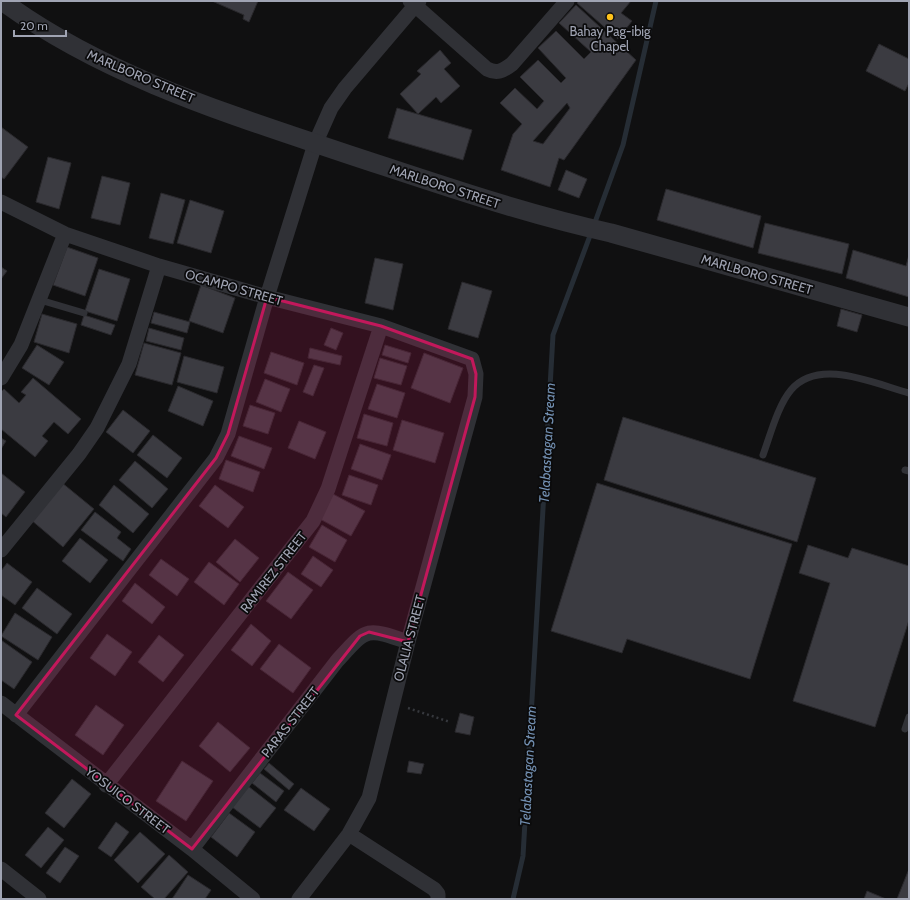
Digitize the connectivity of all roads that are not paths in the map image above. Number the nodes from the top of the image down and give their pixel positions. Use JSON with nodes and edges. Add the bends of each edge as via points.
{"nodes":[{"id":1,"x":2,"y":1,"type":"edge"},
{"id":2,"x":567,"y":1,"type":"edge"},
{"id":3,"x":414,"y":2,"type":"edge"},
{"id":4,"x":315,"y":144,"type":"junction"},
{"id":5,"x":1,"y":202,"type":"edge"},
{"id":6,"x":65,"y":234,"type":"junction"},
{"id":7,"x":159,"y":266,"type":"junction"},
{"id":8,"x":267,"y":297,"type":"junction"},
{"id":9,"x":40,"y":300,"type":"junction"},
{"id":10,"x":84,"y":313,"type":"dead end"},
{"id":11,"x":909,"y":317,"type":"edge"},
{"id":12,"x":381,"y":326,"type":"junction"},
{"id":13,"x":472,"y":359,"type":"joint"},
{"id":14,"x":1,"y":378,"type":"edge"},
{"id":15,"x":909,"y":393,"type":"edge"},
{"id":16,"x":763,"y":455,"type":"dead end"},
{"id":17,"x":1,"y":550,"type":"edge"},
{"id":18,"x":408,"y":642,"type":"junction"},
{"id":19,"x":1,"y":703,"type":"edge"},
{"id":20,"x":16,"y":715,"type":"junction"},
{"id":21,"x":909,"y":717,"type":"edge"},
{"id":22,"x":905,"y":729,"type":"dead end"},
{"id":23,"x":106,"y":785,"type":"junction"},
{"id":24,"x":349,"y":834,"type":"junction"},
{"id":25,"x":192,"y":849,"type":"junction"},
{"id":26,"x":1,"y":869,"type":"edge"},
{"id":27,"x":39,"y":899,"type":"edge"},
{"id":28,"x":253,"y":899,"type":"edge"},
{"id":29,"x":299,"y":899,"type":"edge"},
{"id":30,"x":438,"y":899,"type":"edge"}],
"edges":[{"from":1,"to":4,"type":"street","name":"MARLBORO STREET","via":[[72,46],[159,87]]},
{"from":2,"to":3,"type":"street","via":[[512,64],[502,71],[493,72]]},
{"from":3,"to":4,"type":"street","via":[[331,108]]},
{"from":4,"to":8,"type":"street"},
{"from":4,"to":11,"type":"street","name":"MARLBORO STREET","via":[[576,226],[612,233]]},
{"from":5,"to":6,"type":"street","name":"OCAMPO STREET"},
{"from":6,"to":7,"type":"street","name":"OCAMPO STREET"},
{"from":6,"to":9,"type":"street"},
{"from":7,"to":8,"type":"street","name":"OCAMPO STREET"},
{"from":7,"to":17,"type":"street","via":[[129,364],[97,428]]},
{"from":8,"to":12,"type":"street","name":"OCAMPO STREET"},
{"from":8,"to":20,"type":"street","via":[[228,434],[216,458]]},
{"from":9,"to":10,"type":"lane"},
{"from":9,"to":14,"type":"street","via":[[21,346]]},
{"from":12,"to":13,"type":"street","name":"OCAMPO STREET"},
{"from":12,"to":23,"type":"street","name":"RAMIREZ STREET","via":[[328,490],[313,521]]},
{"from":13,"to":18,"type":"street","name":"OLALIA STREET","via":[[476,374],[475,397]]},
{"from":15,"to":16,"type":"lane","via":[[840,374],[827,373],[806,378],[791,390]]},
{"from":18,"to":24,"type":"street","name":"OLALIA STREET","via":[[369,798]]},
{"from":18,"to":25,"type":"street","name":"PARAS STREET","via":[[369,632],[360,636],[332,668]]},
{"from":19,"to":20,"type":"street","name":"YOSUICO STREET"},
{"from":20,"to":23,"type":"street","name":"YOSUICO STREET"},
{"from":21,"to":22,"type":"lane"},
{"from":23,"to":25,"type":"street","name":"YOSUICO STREET"},
{"from":24,"to":29,"type":"street","name":"OLALIA STREET"},
{"from":24,"to":30,"type":"street","via":[[434,889]]},
{"from":25,"to":28,"type":"street","name":"YOSUICO STREET"},
{"from":26,"to":27,"type":"street"}]}
